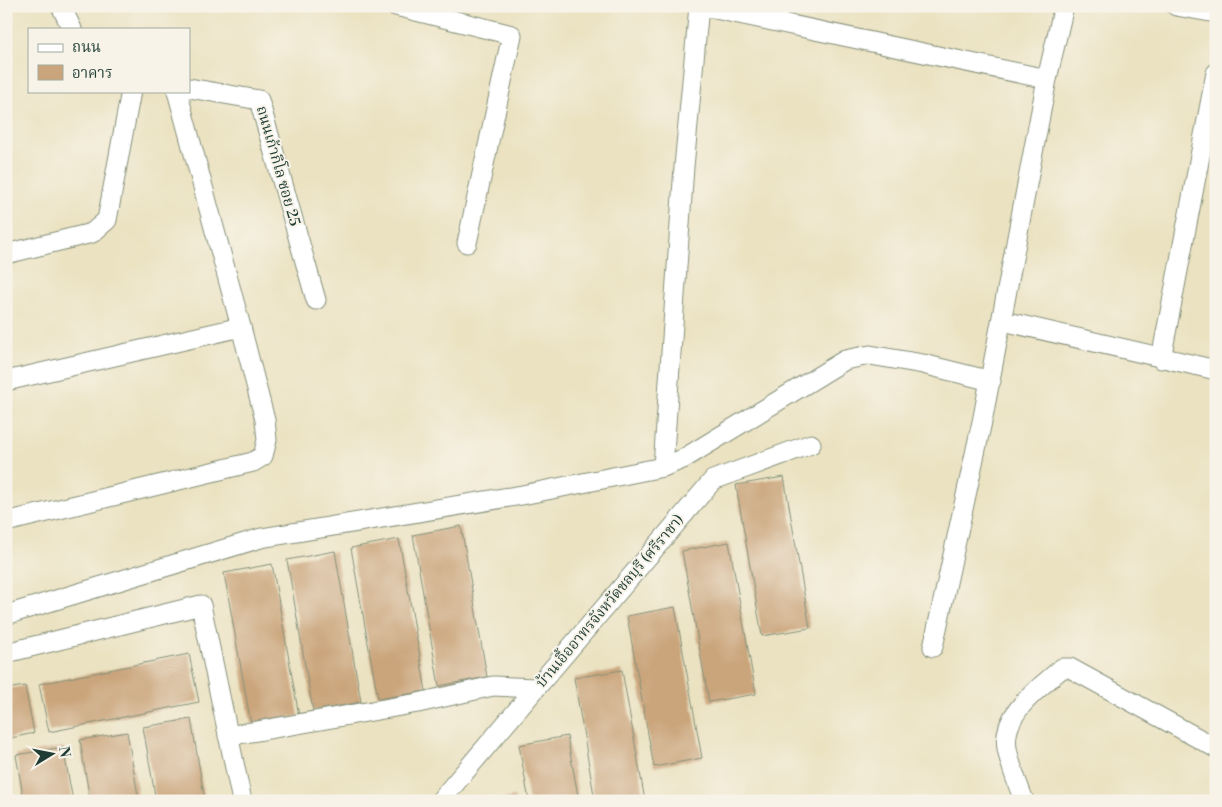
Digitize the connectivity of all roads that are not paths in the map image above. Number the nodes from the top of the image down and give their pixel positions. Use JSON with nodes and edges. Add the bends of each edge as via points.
{"nodes":[{"id":1,"x":61,"y":6,"type":"edge"},
{"id":2,"x":396,"y":6,"type":"edge"},
{"id":3,"x":700,"y":6,"type":"edge"},
{"id":4,"x":1064,"y":6,"type":"edge"},
{"id":5,"x":1176,"y":6,"type":"edge"},
{"id":6,"x":743,"y":11,"type":"edge"},
{"id":7,"x":1216,"y":13,"type":"edge"},
{"id":8,"x":72,"y":28,"type":"edge"},
{"id":9,"x":1216,"y":73,"type":"edge"},
{"id":10,"x":1047,"y":79,"type":"junction"},
{"id":11,"x":190,"y":88,"type":"edge"},
{"id":12,"x":131,"y":92,"type":"edge"},
{"id":13,"x":177,"y":92,"type":"edge"},
{"id":14,"x":468,"y":243,"type":"dead end"},
{"id":15,"x":6,"y":254,"type":"edge"},
{"id":16,"x":316,"y":300,"type":"dead end"},
{"id":17,"x":1003,"y":321,"type":"junction"},
{"id":18,"x":241,"y":327,"type":"junction"},
{"id":19,"x":1161,"y":359,"type":"junction"},
{"id":20,"x":1216,"y":370,"type":"edge"},
{"id":21,"x":6,"y":381,"type":"edge"},
{"id":22,"x":991,"y":381,"type":"junction"},
{"id":23,"x":810,"y":444,"type":"dead end"},
{"id":24,"x":664,"y":467,"type":"junction"},
{"id":25,"x":6,"y":522,"type":"edge"},
{"id":26,"x":6,"y":615,"type":"edge"},
{"id":27,"x":933,"y":647,"type":"dead end"},
{"id":28,"x":6,"y":653,"type":"edge"},
{"id":29,"x":535,"y":688,"type":"junction"},
{"id":30,"x":228,"y":736,"type":"junction"},
{"id":31,"x":1216,"y":748,"type":"edge"},
{"id":32,"x":242,"y":801,"type":"edge"},
{"id":33,"x":440,"y":801,"type":"edge"},
{"id":34,"x":1024,"y":801,"type":"edge"}],
"edges":[{"from":1,"to":8,"type":"street"},
{"from":2,"to":14,"type":"street","via":[[512,35]]},
{"from":3,"to":6,"type":"street"},
{"from":3,"to":24,"type":"street","via":[[684,177]]},
{"from":4,"to":10,"type":"street"},
{"from":5,"to":7,"type":"street"},
{"from":6,"to":10,"type":"street"},
{"from":9,"to":19,"type":"street"},
{"from":10,"to":17,"type":"street"},
{"from":11,"to":16,"type":"street","name":"ถนนเก้ากิโล ซอย 25","via":[[259,100]]},
{"from":12,"to":15,"type":"street","via":[[107,220],[92,233]]},
{"from":13,"to":18,"type":"street"},
{"from":17,"to":19,"type":"street"},
{"from":17,"to":22,"type":"street"},
{"from":18,"to":21,"type":"street"},
{"from":18,"to":25,"type":"street","via":[[265,420],[267,440],[263,456],[253,462]]},
{"from":19,"to":20,"type":"street"},
{"from":22,"to":24,"type":"street","via":[[870,355],[844,360],[683,460]]},
{"from":22,"to":27,"type":"street"},
{"from":23,"to":29,"type":"street","name":"บ้านเอื้ออาทรจังหวัดชลบุรี (ศรีราชา)","via":[[713,480]]},
{"from":24,"to":26,"type":"street","via":[[522,495],[261,538]]},
{"from":28,"to":30,"type":"street","via":[[202,605]]},
{"from":29,"to":30,"type":"street","via":[[493,686],[418,703]]},
{"from":29,"to":33,"type":"street","name":"บ้านเอื้ออาทรจังหวัดชลบุรี (ศรีราชา)"},
{"from":30,"to":32,"type":"street"},
{"from":31,"to":34,"type":"street","via":[[1070,668],[1062,668],[1020,706],[1008,731],[1007,748]]}]}
